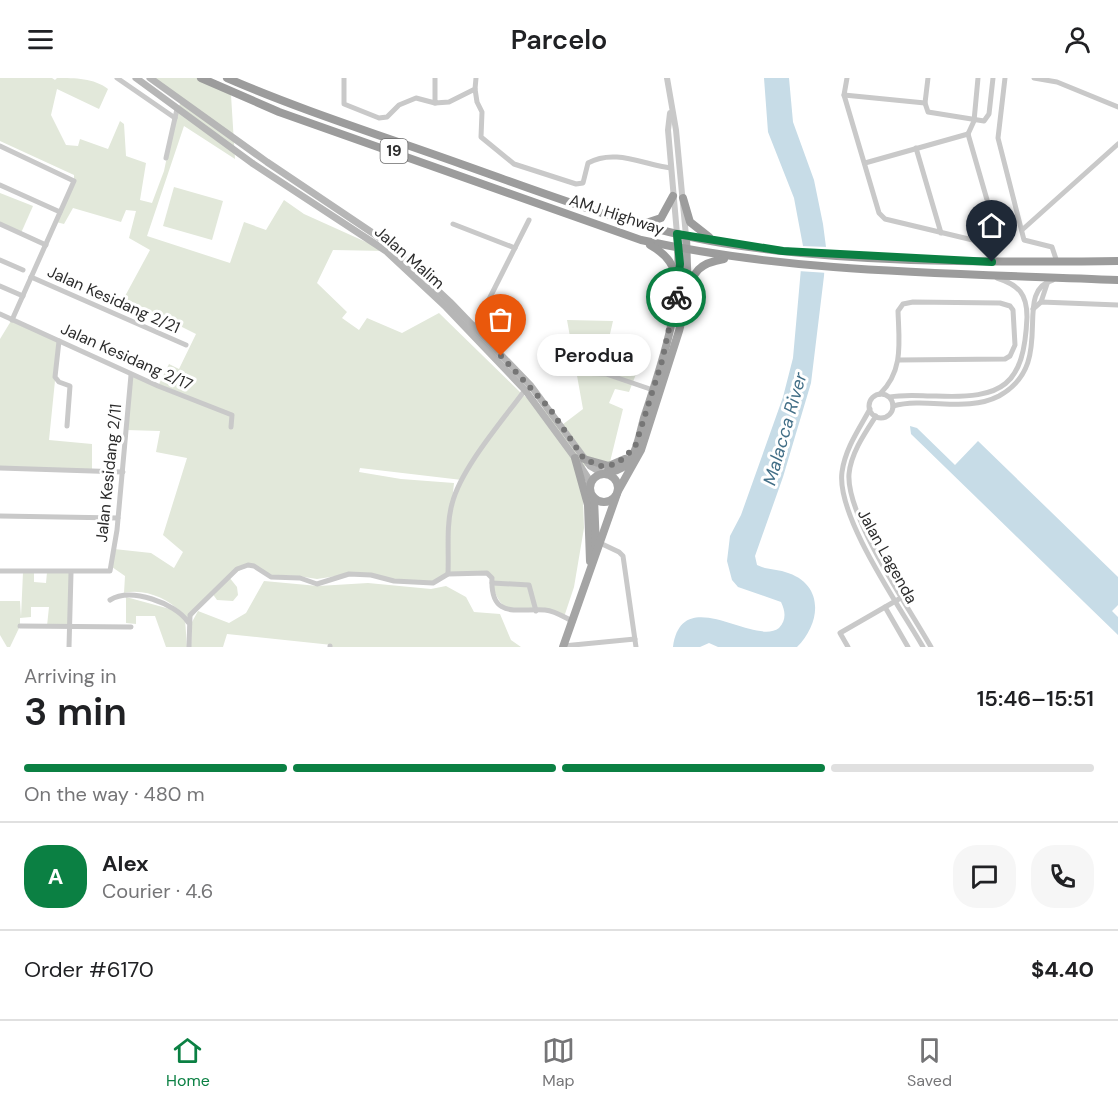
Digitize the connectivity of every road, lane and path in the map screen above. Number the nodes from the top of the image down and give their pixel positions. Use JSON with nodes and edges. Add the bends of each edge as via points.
{"nodes":[{"id":1,"x":117,"y":78,"type":"edge"},
{"id":2,"x":136,"y":78,"type":"edge"},
{"id":3,"x":150,"y":78,"type":"edge"},
{"id":4,"x":201,"y":78,"type":"edge"},
{"id":5,"x":227,"y":78,"type":"edge"},
{"id":6,"x":344,"y":78,"type":"edge"},
{"id":7,"x":435,"y":78,"type":"edge"},
{"id":8,"x":476,"y":78,"type":"edge"},
{"id":9,"x":668,"y":78,"type":"edge"},
{"id":10,"x":847,"y":78,"type":"edge"},
{"id":11,"x":928,"y":78,"type":"edge"},
{"id":12,"x":978,"y":78,"type":"edge"},
{"id":13,"x":993,"y":78,"type":"edge"},
{"id":14,"x":1005,"y":78,"type":"edge"},
{"id":15,"x":1034,"y":78,"type":"edge"},
{"id":16,"x":1054,"y":79,"type":"edge"},
{"id":17,"x":475,"y":88,"type":"junction"},
{"id":18,"x":844,"y":95,"type":"junction"},
{"id":19,"x":435,"y":103,"type":"junction"},
{"id":20,"x":925,"y":105,"type":"junction"},
{"id":21,"x":671,"y":107,"type":"junction"},
{"id":22,"x":1118,"y":107,"type":"edge"},
{"id":23,"x":177,"y":109,"type":"junction"},
{"id":24,"x":377,"y":117,"type":"junction"},
{"id":25,"x":175,"y":118,"type":"junction"},
{"id":26,"x":974,"y":121,"type":"junction"},
{"id":27,"x":372,"y":132,"type":"junction"},
{"id":28,"x":968,"y":134,"type":"junction"},
{"id":29,"x":1118,"y":144,"type":"edge"},
{"id":30,"x":0,"y":146,"type":"edge"},
{"id":31,"x":916,"y":148,"type":"junction"},
{"id":32,"x":166,"y":158,"type":"dead end"},
{"id":33,"x":865,"y":163,"type":"junction"},
{"id":34,"x":671,"y":168,"type":"junction"},
{"id":35,"x":0,"y":185,"type":"edge"},
{"id":36,"x":673,"y":196,"type":"junction"},
{"id":37,"x":683,"y":198,"type":"junction"},
{"id":38,"x":60,"y":212,"type":"junction"},
{"id":39,"x":529,"y":220,"type":"dead end"},
{"id":40,"x":0,"y":224,"type":"edge"},
{"id":41,"x":453,"y":225,"type":"dead end"},
{"id":42,"x":640,"y":225,"type":"junction"},
{"id":43,"x":1022,"y":230,"type":"junction"},
{"id":44,"x":941,"y":233,"type":"junction"},
{"id":45,"x":681,"y":235,"type":"junction"},
{"id":46,"x":641,"y":240,"type":"junction"},
{"id":47,"x":722,"y":243,"type":"junction"},
{"id":48,"x":46,"y":244,"type":"junction"},
{"id":49,"x":515,"y":248,"type":"junction"},
{"id":50,"x":683,"y":249,"type":"junction"},
{"id":51,"x":730,"y":258,"type":"junction"},
{"id":52,"x":0,"y":260,"type":"edge"},
{"id":53,"x":1118,"y":261,"type":"edge"},
{"id":54,"x":1057,"y":262,"type":"junction"},
{"id":55,"x":23,"y":270,"type":"dead end"},
{"id":56,"x":990,"y":275,"type":"junction"},
{"id":57,"x":31,"y":277,"type":"junction"},
{"id":58,"x":1066,"y":278,"type":"junction"},
{"id":59,"x":1118,"y":280,"type":"edge"},
{"id":60,"x":1048,"y":281,"type":"junction"},
{"id":61,"x":0,"y":286,"type":"edge"},
{"id":62,"x":678,"y":286,"type":"junction"},
{"id":63,"x":688,"y":295,"type":"junction"},
{"id":64,"x":23,"y":296,"type":"junction"},
{"id":65,"x":1041,"y":302,"type":"junction"},
{"id":66,"x":1118,"y":305,"type":"edge"},
{"id":67,"x":1033,"y":309,"type":"junction"},
{"id":68,"x":0,"y":314,"type":"edge"},
{"id":69,"x":12,"y":320,"type":"junction"},
{"id":70,"x":475,"y":327,"type":"junction"},
{"id":71,"x":59,"y":341,"type":"junction"},
{"id":72,"x":186,"y":345,"type":"dead end"},
{"id":73,"x":899,"y":360,"type":"junction"},
{"id":74,"x":576,"y":373,"type":"dead end"},
{"id":75,"x":131,"y":375,"type":"junction"},
{"id":76,"x":525,"y":390,"type":"junction"},
{"id":77,"x":654,"y":390,"type":"junction"},
{"id":78,"x":880,"y":394,"type":"junction"},
{"id":79,"x":890,"y":397,"type":"junction"},
{"id":80,"x":893,"y":406,"type":"junction"},
{"id":81,"x":870,"y":409,"type":"junction"},
{"id":82,"x":876,"y":416,"type":"junction"},
{"id":83,"x":67,"y":426,"type":"dead end"},
{"id":84,"x":231,"y":427,"type":"dead end"},
{"id":85,"x":635,"y":447,"type":"junction"},
{"id":86,"x":580,"y":458,"type":"junction"},
{"id":87,"x":0,"y":468,"type":"edge"},
{"id":88,"x":123,"y":471,"type":"junction"},
{"id":89,"x":603,"y":473,"type":"junction"},
{"id":90,"x":590,"y":485,"type":"junction"},
{"id":91,"x":618,"y":491,"type":"junction"},
{"id":92,"x":594,"y":498,"type":"junction"},
{"id":93,"x":0,"y":516,"type":"edge"},
{"id":94,"x":118,"y":518,"type":"junction"},
{"id":95,"x":600,"y":543,"type":"junction"},
{"id":96,"x":595,"y":557,"type":"junction"},
{"id":97,"x":0,"y":572,"type":"edge"},
{"id":98,"x":71,"y":573,"type":"junction"},
{"id":99,"x":448,"y":574,"type":"junction"},
{"id":100,"x":588,"y":576,"type":"junction"},
{"id":101,"x":492,"y":583,"type":"junction"},
{"id":102,"x":902,"y":596,"type":"junction"},
{"id":103,"x":111,"y":600,"type":"dead end"},
{"id":104,"x":896,"y":600,"type":"junction"},
{"id":105,"x":885,"y":607,"type":"junction"},
{"id":106,"x":536,"y":611,"type":"junction"},
{"id":107,"x":572,"y":621,"type":"junction"},
{"id":108,"x":188,"y":622,"type":"junction"},
{"id":109,"x":20,"y":626,"type":"dead end"},
{"id":110,"x":70,"y":626,"type":"junction"},
{"id":111,"x":131,"y":627,"type":"dead end"},
{"id":112,"x":635,"y":639,"type":"junction"},
{"id":113,"x":563,"y":646,"type":"edge"},
{"id":114,"x":69,"y":647,"type":"edge"},
{"id":115,"x":189,"y":647,"type":"edge"},
{"id":116,"x":636,"y":647,"type":"edge"},
{"id":117,"x":848,"y":647,"type":"edge"},
{"id":118,"x":908,"y":647,"type":"edge"},
{"id":119,"x":923,"y":647,"type":"edge"},
{"id":120,"x":932,"y":647,"type":"edge"}],
"edges":[{"from":1,"to":25,"type":"street"},
{"from":2,"to":23,"type":"main road","name":"Jalan Malim"},
{"from":3,"to":70,"type":"main road","name":"Jalan Malim","via":[[386,242]]},
{"from":4,"to":46,"type":"highway","name":"AMJ Highway","number":"19","via":[[279,112]]},
{"from":5,"to":27,"type":"highway","name":"AMJ Highway","number":"19"},
{"from":6,"to":24,"type":"street","via":[[344,104]]},
{"from":7,"to":19,"type":"street"},
{"from":8,"to":17,"type":"street"},
{"from":9,"to":21,"type":"street"},
{"from":10,"to":18,"type":"street"},
{"from":11,"to":20,"type":"street"},
{"from":12,"to":26,"type":"street"},
{"from":13,"to":26,"type":"street","via":[[989,114],[984,121]]},
{"from":14,"to":43,"type":"street","via":[[999,138]]},
{"from":15,"to":16,"type":"street"},
{"from":16,"to":22,"type":"street"},
{"from":17,"to":19,"type":"street","via":[[449,102]]},
{"from":17,"to":34,"type":"street","via":[[482,112],[481,137],[514,164],[576,184],[584,179],[588,163],[598,159],[633,158]]},
{"from":18,"to":20,"type":"street"},
{"from":18,"to":33,"type":"street"},
{"from":19,"to":24,"type":"street","via":[[416,99],[399,105],[387,117]]},
{"from":20,"to":26,"type":"street","via":[[932,115]]},
{"from":21,"to":34,"type":"street"},
{"from":21,"to":37,"type":"street"},
{"from":23,"to":25,"type":"street"},
{"from":23,"to":76,"type":"main road","name":"Jalan Malim","via":[[386,250]]},
{"from":24,"to":27,"type":"street"},
{"from":25,"to":32,"type":"street"},
{"from":26,"to":28,"type":"street"},
{"from":27,"to":42,"type":"highway","name":"AMJ Highway","number":"19"},
{"from":28,"to":31,"type":"street"},
{"from":28,"to":44,"type":"street","via":[[994,231],[991,237],[977,241]]},
{"from":29,"to":43,"type":"street"},
{"from":30,"to":38,"type":"street","via":[[74,181]]},
{"from":31,"to":33,"type":"street"},
{"from":31,"to":44,"type":"street"},
{"from":33,"to":44,"type":"street","via":[[882,216]]},
{"from":34,"to":36,"type":"street"},
{"from":35,"to":38,"type":"street"},
{"from":36,"to":42,"type":"highway","via":[[662,218]]},
{"from":36,"to":45,"type":"street"},
{"from":37,"to":45,"type":"street"},
{"from":37,"to":47,"type":"highway","via":[[694,228]]},
{"from":38,"to":48,"type":"street"},
{"from":39,"to":49,"type":"street"},
{"from":40,"to":48,"type":"street"},
{"from":41,"to":49,"type":"street"},
{"from":42,"to":45,"type":"highway","name":"AMJ Highway","number":"19"},
{"from":43,"to":54,"type":"street","via":[[1024,240],[1053,247]]},
{"from":45,"to":47,"type":"highway","name":"AMJ Highway","number":"19"},
{"from":45,"to":50,"type":"main road"},
{"from":46,"to":50,"type":"highway","name":"AMJ Highway","number":"19"},
{"from":46,"to":62,"type":"highway","via":[[669,258]]},
{"from":47,"to":54,"type":"highway","name":"AMJ Highway","number":"19","via":[[846,256]]},
{"from":48,"to":57,"type":"street"},
{"from":49,"to":70,"type":"street"},
{"from":50,"to":51,"type":"highway","name":"AMJ Highway","number":"19"},
{"from":50,"to":62,"type":"main road"},
{"from":50,"to":63,"type":"main road"},
{"from":51,"to":56,"type":"highway","name":"AMJ Highway","number":"19"},
{"from":51,"to":63,"type":"highway","via":[[699,267]]},
{"from":52,"to":55,"type":"street","name":"Jalan Kesidang 2/21"},
{"from":53,"to":54,"type":"highway","name":"AMJ Highway","number":"19"},
{"from":56,"to":58,"type":"highway","name":"AMJ Highway","number":"19"},
{"from":56,"to":79,"type":"street","via":[[1017,287],[1026,301],[1025,349],[1012,377],[993,390],[972,396]]},
{"from":57,"to":64,"type":"street"},
{"from":57,"to":72,"type":"street","name":"Jalan Kesidang 2/21"},
{"from":58,"to":59,"type":"highway","name":"AMJ Highway","number":"19"},
{"from":58,"to":60,"type":"street"},
{"from":60,"to":65,"type":"street"},
{"from":60,"to":67,"type":"street","via":[[1036,290]]},
{"from":61,"to":64,"type":"street"},
{"from":62,"to":77,"type":"main road"},
{"from":63,"to":91,"type":"main road","via":[[641,450]]},
{"from":64,"to":69,"type":"street"},
{"from":65,"to":66,"type":"street"},
{"from":65,"to":67,"type":"street"},
{"from":67,"to":80,"type":"street","via":[[1029,363],[1009,389],[982,403]]},
{"from":68,"to":69,"type":"street","name":"Jalan Kesidang 2/17"},
{"from":69,"to":71,"type":"street","name":"Jalan Kesidang 2/17"},
{"from":70,"to":86,"type":"main road","name":"Jalan Malim","via":[[550,409]]},
{"from":71,"to":75,"type":"street","name":"Jalan Kesidang 2/17"},
{"from":71,"to":83,"type":"street","via":[[56,377],[58,382],[70,386]]},
{"from":73,"to":73,"type":"street","via":[[898,311],[903,304],[1000,303],[1010,306],[1015,315],[1015,345],[1005,359]]},
{"from":73,"to":78,"type":"street","via":[[892,381]]},
{"from":74,"to":77,"type":"street","via":[[606,374]]},
{"from":75,"to":84,"type":"street","name":"Jalan Kesidang 2/17","via":[[232,415]]},
{"from":75,"to":88,"type":"street","name":"Jalan Kesidang 2/11"},
{"from":76,"to":86,"type":"main road","name":"Jalan Malim"},
{"from":76,"to":99,"type":"street","via":[[454,497]]},
{"from":77,"to":85,"type":"main road"},
{"from":78,"to":79,"type":"street"},
{"from":78,"to":81,"type":"street","via":[[871,400]]},
{"from":79,"to":80,"type":"street"},
{"from":80,"to":82,"type":"street","via":[[886,416]]},
{"from":81,"to":82,"type":"street"},
{"from":81,"to":104,"type":"street","name":"Jalan Lagenda","via":[[844,461],[842,494],[852,522]]},
{"from":82,"to":102,"type":"street","name":"Jalan Lagenda","via":[[851,462],[849,484],[853,505]]},
{"from":85,"to":86,"type":"main road","via":[[624,460],[609,466]]},
{"from":85,"to":89,"type":"main road","via":[[626,465]]},
{"from":86,"to":89,"type":"main road","name":"Jalan Malim"},
{"from":86,"to":90,"type":"main road","name":"Jalan Malim"},
{"from":86,"to":100,"type":"main road","via":[[591,541]]},
{"from":87,"to":88,"type":"street"},
{"from":88,"to":94,"type":"street","name":"Jalan Kesidang 2/11"},
{"from":89,"to":90,"type":"main road","via":[[593,478]]},
{"from":89,"to":91,"type":"main road","via":[[616,479]]},
{"from":90,"to":92,"type":"main road"},
{"from":91,"to":92,"type":"main road","via":[[606,502]]},
{"from":91,"to":95,"type":"main road"},
{"from":92,"to":96,"type":"main road"},
{"from":93,"to":94,"type":"street"},
{"from":94,"to":98,"type":"street","name":"Jalan Kesidang 2/11","via":[[112,567],[106,572]]},
{"from":95,"to":96,"type":"main road"},
{"from":95,"to":112,"type":"street","via":[[623,556]]},
{"from":96,"to":100,"type":"main road"},
{"from":97,"to":98,"type":"street"},
{"from":98,"to":110,"type":"street"},
{"from":99,"to":101,"type":"street","via":[[487,573]]},
{"from":99,"to":108,"type":"street","via":[[433,583],[349,574],[317,584],[300,578],[271,577],[248,565],[237,569],[194,609]]},
{"from":100,"to":107,"type":"main road"},
{"from":101,"to":106,"type":"street","via":[[496,601],[506,609]]},
{"from":101,"to":106,"type":"street","via":[[529,585]]},
{"from":102,"to":104,"type":"street"},
{"from":102,"to":120,"type":"street","name":"Jalan Lagenda"},
{"from":103,"to":108,"type":"street","via":[[124,595],[141,596],[182,613]]},
{"from":104,"to":105,"type":"street"},
{"from":104,"to":119,"type":"street","name":"Jalan Lagenda"},
{"from":105,"to":117,"type":"street","via":[[840,633]]},
{"from":105,"to":118,"type":"street"},
{"from":106,"to":107,"type":"street","via":[[552,612]]},
{"from":107,"to":113,"type":"main road"},
{"from":108,"to":115,"type":"street"},
{"from":109,"to":110,"type":"street"},
{"from":110,"to":111,"type":"street"},
{"from":110,"to":114,"type":"street"},
{"from":112,"to":113,"type":"street"},
{"from":112,"to":116,"type":"street"}]}
